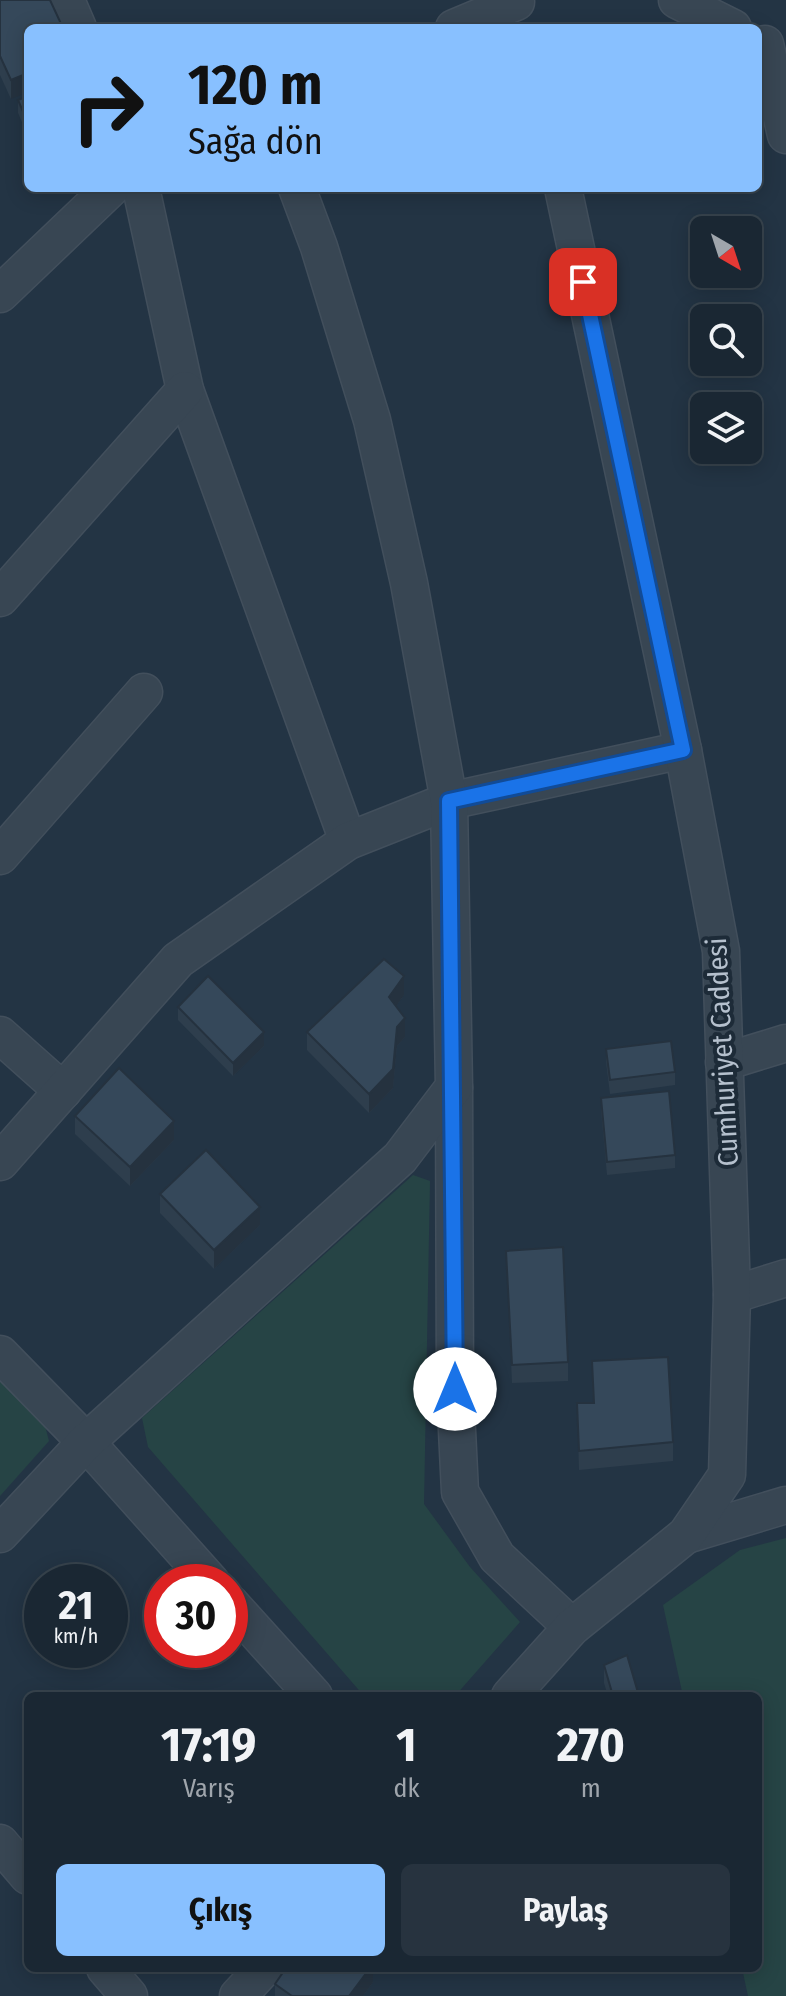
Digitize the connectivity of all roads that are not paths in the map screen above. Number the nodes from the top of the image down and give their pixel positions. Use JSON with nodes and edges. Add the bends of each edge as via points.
{"nodes":[{"id":1,"x":66,"y":0,"type":"edge"},
{"id":2,"x":677,"y":0,"type":"edge"},
{"id":3,"x":519,"y":10,"type":"edge"},
{"id":4,"x":76,"y":24,"type":"edge"},
{"id":5,"x":468,"y":24,"type":"edge"},
{"id":6,"x":726,"y":24,"type":"edge"},
{"id":7,"x":762,"y":45,"type":"edge"},
{"id":8,"x":786,"y":135,"type":"edge"},
{"id":9,"x":107,"y":192,"type":"edge"},
{"id":10,"x":142,"y":192,"type":"edge"},
{"id":11,"x":298,"y":192,"type":"edge"},
{"id":12,"x":564,"y":192,"type":"edge"},
{"id":13,"x":0,"y":294,"type":"edge"},
{"id":14,"x":185,"y":390,"type":"junction"},
{"id":15,"x":0,"y":598,"type":"edge"},
{"id":16,"x":144,"y":692,"type":"dead end"},
{"id":17,"x":683,"y":750,"type":"junction"},
{"id":18,"x":449,"y":801,"type":"junction"},
{"id":19,"x":348,"y":841,"type":"junction"},
{"id":20,"x":0,"y":856,"type":"edge"},
{"id":21,"x":0,"y":1035,"type":"edge"},
{"id":22,"x":786,"y":1043,"type":"edge"},
{"id":23,"x":724,"y":1062,"type":"junction"},
{"id":24,"x":454,"y":1087,"type":"junction"},
{"id":25,"x":63,"y":1091,"type":"junction"},
{"id":26,"x":0,"y":1162,"type":"edge"},
{"id":27,"x":786,"y":1278,"type":"edge"},
{"id":28,"x":732,"y":1295,"type":"junction"},
{"id":29,"x":0,"y":1354,"type":"edge"},
{"id":30,"x":86,"y":1442,"type":"junction"},
{"id":31,"x":786,"y":1505,"type":"edge"},
{"id":32,"x":0,"y":1534,"type":"edge"},
{"id":33,"x":686,"y":1535,"type":"junction"},
{"id":34,"x":195,"y":1564,"type":"edge"},
{"id":35,"x":248,"y":1623,"type":"edge"},
{"id":36,"x":572,"y":1627,"type":"junction"},
{"id":37,"x":310,"y":1692,"type":"edge"},
{"id":38,"x":514,"y":1692,"type":"edge"},
{"id":39,"x":0,"y":1843,"type":"edge"},
{"id":40,"x":24,"y":1871,"type":"edge"},
{"id":41,"x":108,"y":1972,"type":"edge"},
{"id":42,"x":260,"y":1972,"type":"edge"},
{"id":43,"x":129,"y":1996,"type":"edge"},
{"id":44,"x":238,"y":1996,"type":"edge"}],
"edges":[{"from":1,"to":4,"type":"street"},
{"from":2,"to":6,"type":"street"},
{"from":3,"to":5,"type":"street"},
{"from":7,"to":8,"type":"street"},
{"from":9,"to":13,"type":"street"},
{"from":10,"to":14,"type":"street"},
{"from":11,"to":18,"type":"street","via":[[372,420]]},
{"from":12,"to":17,"type":"street","name":"Cumhuriyet Caddesi"},
{"from":14,"to":15,"type":"street"},
{"from":14,"to":19,"type":"street"},
{"from":16,"to":20,"type":"street"},
{"from":17,"to":18,"type":"street"},
{"from":17,"to":23,"type":"street","name":"Cumhuriyet Caddesi","via":[[721,951]]},
{"from":18,"to":19,"type":"street"},
{"from":18,"to":24,"type":"street"},
{"from":19,"to":25,"type":"street","via":[[178,960]]},
{"from":21,"to":25,"type":"street"},
{"from":22,"to":23,"type":"street"},
{"from":23,"to":28,"type":"street","name":"Cumhuriyet Caddesi"},
{"from":24,"to":30,"type":"street","via":[[400,1158]]},
{"from":24,"to":36,"type":"street","via":[[460,1492],[497,1557]]},
{"from":25,"to":26,"type":"street"},
{"from":27,"to":28,"type":"street"},
{"from":28,"to":33,"type":"street","name":"Cumhuriyet Caddesi","via":[[727,1475]]},
{"from":29,"to":30,"type":"street"},
{"from":30,"to":32,"type":"street"},
{"from":30,"to":34,"type":"street"},
{"from":31,"to":33,"type":"street"},
{"from":33,"to":36,"type":"street","name":"Cumhuriyet Caddesi"},
{"from":35,"to":37,"type":"street"},
{"from":36,"to":38,"type":"street","name":"Cumhuriyet Caddesi"},
{"from":39,"to":40,"type":"street"},
{"from":41,"to":43,"type":"street"},
{"from":42,"to":44,"type":"street"}]}
